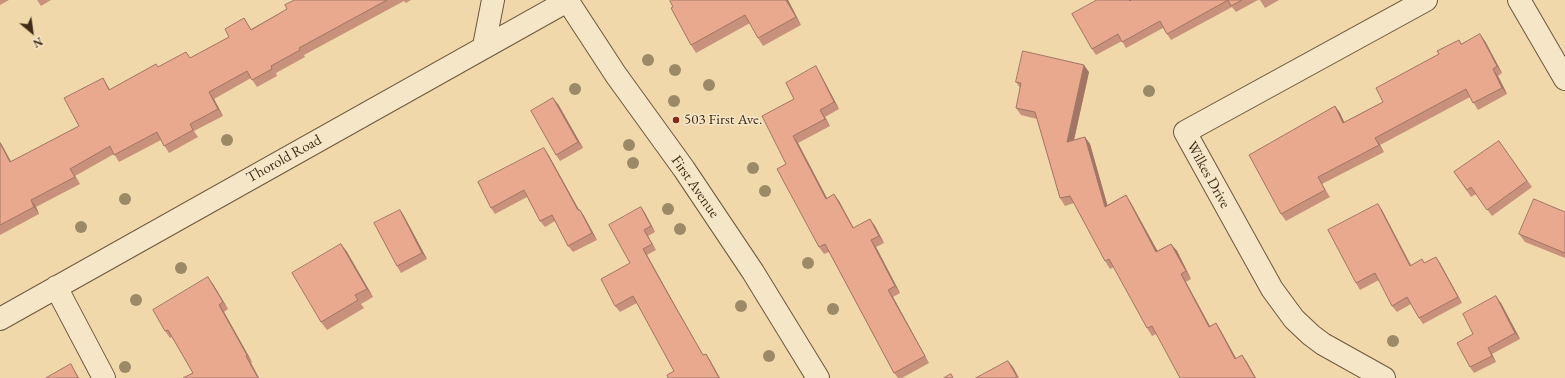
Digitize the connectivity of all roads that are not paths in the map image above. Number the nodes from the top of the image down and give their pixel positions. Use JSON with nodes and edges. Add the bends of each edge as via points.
{"nodes":[{"id":1,"x":493,"y":0,"type":"edge"},
{"id":2,"x":567,"y":0,"type":"edge"},
{"id":3,"x":1426,"y":0,"type":"edge"},
{"id":4,"x":1519,"y":0,"type":"edge"},
{"id":5,"x":484,"y":46,"type":"junction"},
{"id":6,"x":1565,"y":80,"type":"edge"},
{"id":7,"x":56,"y":287,"type":"junction"},
{"id":8,"x":0,"y":319,"type":"edge"},
{"id":9,"x":104,"y":378,"type":"edge"},
{"id":10,"x":818,"y":378,"type":"edge"},
{"id":11,"x":1384,"y":378,"type":"edge"}],
"edges":[{"from":1,"to":5,"type":"street"},
{"from":2,"to":5,"type":"street","name":"Thorold Road"},
{"from":2,"to":10,"type":"street","name":"First Avenue","via":[[753,272]]},
{"from":3,"to":11,"type":"street","name":"Wilkes Drive","via":[[1184,132],[1272,289],[1294,319],[1323,344]]},
{"from":4,"to":6,"type":"street"},
{"from":5,"to":7,"type":"street","name":"Thorold Road"},
{"from":7,"to":8,"type":"street","name":"Thorold Road"},
{"from":7,"to":9,"type":"street"}]}
